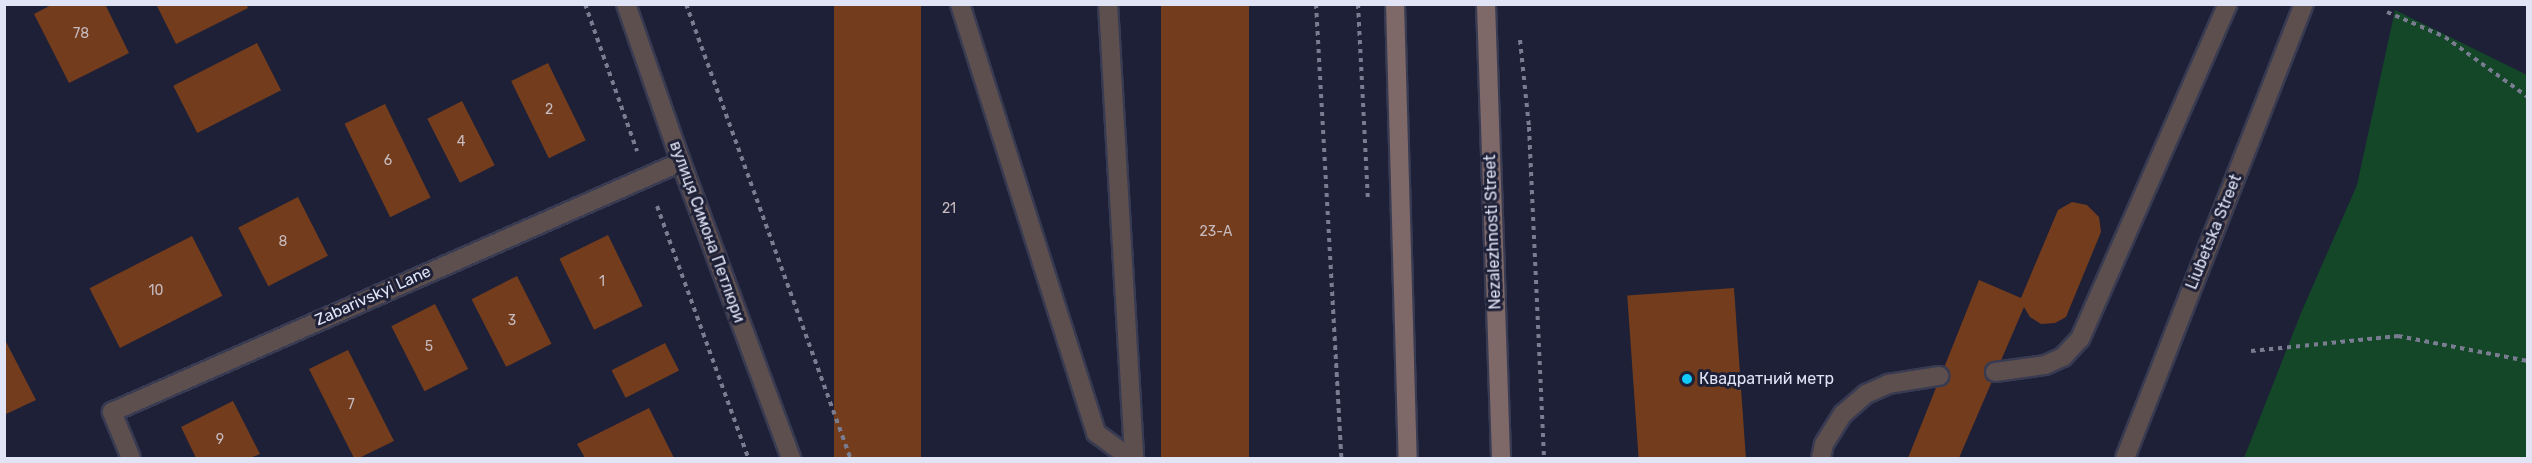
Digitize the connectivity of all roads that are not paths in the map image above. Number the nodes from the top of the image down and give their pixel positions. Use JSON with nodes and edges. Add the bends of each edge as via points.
{"nodes":[{"id":1,"x":960,"y":4,"type":"edge"},
{"id":2,"x":1108,"y":4,"type":"edge"},
{"id":3,"x":1395,"y":4,"type":"edge"},
{"id":4,"x":1486,"y":4,"type":"edge"},
{"id":5,"x":2228,"y":4,"type":"edge"},
{"id":6,"x":2304,"y":4,"type":"edge"},
{"id":7,"x":627,"y":5,"type":"edge"},
{"id":8,"x":681,"y":162,"type":"junction"},
{"id":9,"x":1995,"y":372,"type":"dead end"},
{"id":10,"x":1939,"y":376,"type":"dead end"},
{"id":11,"x":131,"y":459,"type":"edge"},
{"id":12,"x":791,"y":459,"type":"edge"},
{"id":13,"x":1132,"y":459,"type":"edge"},
{"id":14,"x":1408,"y":459,"type":"edge"},
{"id":15,"x":1501,"y":459,"type":"edge"},
{"id":16,"x":1821,"y":459,"type":"edge"},
{"id":17,"x":2125,"y":459,"type":"edge"}],
"edges":[{"from":1,"to":13,"type":"street","via":[[1096,434]]},
{"from":2,"to":13,"type":"street"},
{"from":3,"to":14,"type":"main road"},
{"from":4,"to":15,"type":"main road","name":"Nezalezhnosti Street"},
{"from":5,"to":9,"type":"street","via":[[2080,339],[2063,357],[2045,365]]},
{"from":6,"to":17,"type":"street","name":"Liubetska Street"},
{"from":7,"to":8,"type":"street","name":"вулиця Симона Петлюри"},
{"from":8,"to":11,"type":"street","name":"Zabarivskyi Lane","via":[[112,412]]},
{"from":8,"to":12,"type":"street","name":"вулиця Симона Петлюри"},
{"from":10,"to":16,"type":"street","via":[[1888,384],[1866,394],[1843,414],[1824,444]]}]}
